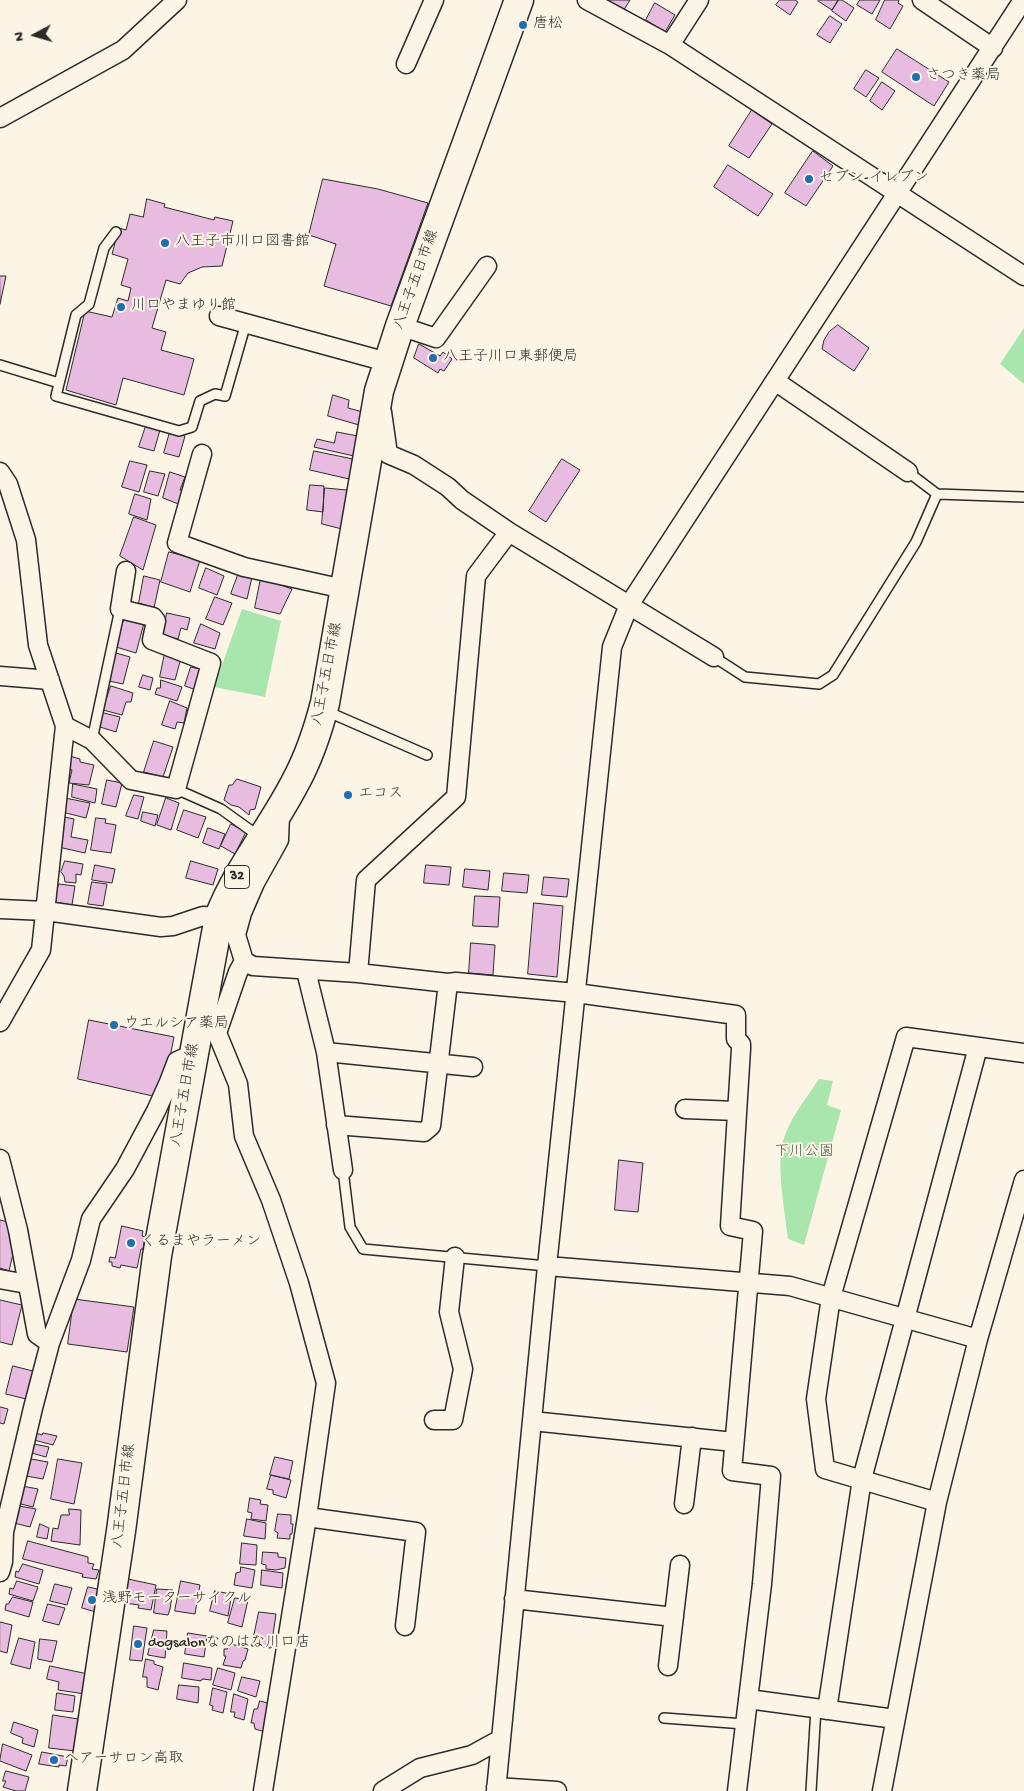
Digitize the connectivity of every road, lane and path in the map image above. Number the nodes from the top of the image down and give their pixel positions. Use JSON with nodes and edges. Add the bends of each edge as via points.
{"nodes":[{"id":1,"x":177,"y":0,"type":"edge"},
{"id":2,"x":434,"y":0,"type":"edge"},
{"id":3,"x":519,"y":0,"type":"edge"},
{"id":4,"x":587,"y":0,"type":"edge"},
{"id":5,"x":700,"y":0,"type":"edge"},
{"id":6,"x":922,"y":0,"type":"edge"},
{"id":7,"x":1023,"y":0,"type":"edge"},
{"id":8,"x":670,"y":45,"type":"junction"},
{"id":9,"x":993,"y":48,"type":"junction"},
{"id":10,"x":406,"y":64,"type":"dead end"},
{"id":11,"x":0,"y":118,"type":"edge"},
{"id":12,"x":898,"y":194,"type":"junction"},
{"id":13,"x":116,"y":232,"type":"dead end"},
{"id":14,"x":487,"y":266,"type":"dead end"},
{"id":15,"x":1024,"y":276,"type":"edge"},
{"id":16,"x":220,"y":316,"type":"dead end"},
{"id":17,"x":246,"y":323,"type":"junction"},
{"id":18,"x":400,"y":326,"type":"junction"},
{"id":19,"x":387,"y":362,"type":"junction"},
{"id":20,"x":0,"y":365,"type":"edge"},
{"id":21,"x":775,"y":381,"type":"junction"},
{"id":22,"x":59,"y":383,"type":"junction"},
{"id":23,"x":379,"y":391,"type":"junction"},
{"id":24,"x":202,"y":454,"type":"dead end"},
{"id":25,"x":0,"y":472,"type":"edge"},
{"id":26,"x":908,"y":472,"type":"joint"},
{"id":27,"x":937,"y":494,"type":"junction"},
{"id":28,"x":1024,"y":497,"type":"edge"},
{"id":29,"x":509,"y":532,"type":"junction"},
{"id":30,"x":126,"y":571,"type":"dead end"},
{"id":31,"x":344,"y":589,"type":"junction"},
{"id":32,"x":629,"y":606,"type":"junction"},
{"id":33,"x":120,"y":609,"type":"junction"},
{"id":34,"x":714,"y":657,"type":"joint"},
{"id":35,"x":0,"y":676,"type":"edge"},
{"id":36,"x":50,"y":680,"type":"junction"},
{"id":37,"x":323,"y":710,"type":"junction"},
{"id":38,"x":64,"y":726,"type":"junction"},
{"id":39,"x":92,"y":740,"type":"junction"},
{"id":40,"x":427,"y":755,"type":"dead end"},
{"id":41,"x":176,"y":789,"type":"junction"},
{"id":42,"x":280,"y":808,"type":"junction"},
{"id":43,"x":261,"y":838,"type":"junction"},
{"id":44,"x":0,"y":909,"type":"edge"},
{"id":45,"x":46,"y":911,"type":"junction"},
{"id":46,"x":219,"y":917,"type":"junction"},
{"id":47,"x":244,"y":961,"type":"junction"},
{"id":48,"x":306,"y":971,"type":"junction"},
{"id":49,"x":358,"y":973,"type":"junction"},
{"id":50,"x":448,"y":984,"type":"junction"},
{"id":51,"x":576,"y":993,"type":"junction"},
{"id":52,"x":0,"y":1022,"type":"edge"},
{"id":53,"x":208,"y":1028,"type":"junction"},
{"id":54,"x":978,"y":1046,"type":"junction"},
{"id":55,"x":326,"y":1052,"type":"junction"},
{"id":56,"x":1024,"y":1053,"type":"edge"},
{"id":57,"x":193,"y":1054,"type":"junction"},
{"id":58,"x":438,"y":1063,"type":"junction"},
{"id":59,"x":473,"y":1068,"type":"dead end"},
{"id":60,"x":685,"y":1109,"type":"dead end"},
{"id":61,"x":737,"y":1112,"type":"junction"},
{"id":62,"x":336,"y":1125,"type":"junction"},
{"id":63,"x":0,"y":1159,"type":"edge"},
{"id":64,"x":343,"y":1170,"type":"joint"},
{"id":65,"x":1024,"y":1180,"type":"edge"},
{"id":66,"x":455,"y":1257,"type":"junction"},
{"id":67,"x":547,"y":1266,"type":"junction"},
{"id":68,"x":0,"y":1279,"type":"edge"},
{"id":69,"x":749,"y":1283,"type":"junction"},
{"id":70,"x":27,"y":1284,"type":"junction"},
{"id":71,"x":831,"y":1296,"type":"junction"},
{"id":72,"x":904,"y":1318,"type":"junction"},
{"id":73,"x":978,"y":1339,"type":"junction"},
{"id":74,"x":50,"y":1343,"type":"junction"},
{"id":75,"x":434,"y":1420,"type":"dead end"},
{"id":76,"x":532,"y":1421,"type":"junction"},
{"id":77,"x":692,"y":1437,"type":"junction"},
{"id":78,"x":734,"y":1442,"type":"junction"},
{"id":79,"x":862,"y":1479,"type":"junction"},
{"id":80,"x":937,"y":1502,"type":"junction"},
{"id":81,"x":684,"y":1504,"type":"dead end"},
{"id":82,"x":307,"y":1517,"type":"junction"},
{"id":83,"x":680,"y":1565,"type":"dead end"},
{"id":84,"x":0,"y":1572,"type":"edge"},
{"id":85,"x":514,"y":1599,"type":"junction"},
{"id":86,"x":674,"y":1616,"type":"junction"},
{"id":87,"x":405,"y":1626,"type":"dead end"},
{"id":88,"x":668,"y":1666,"type":"dead end"},
{"id":89,"x":748,"y":1699,"type":"junction"},
{"id":90,"x":822,"y":1709,"type":"junction"},
{"id":91,"x":664,"y":1718,"type":"dead end"},
{"id":92,"x":895,"y":1719,"type":"junction"},
{"id":93,"x":744,"y":1724,"type":"junction"},
{"id":94,"x":501,"y":1739,"type":"junction"},
{"id":95,"x":496,"y":1789,"type":"edge"},
{"id":96,"x":82,"y":1791,"type":"edge"},
{"id":97,"x":264,"y":1791,"type":"edge"},
{"id":98,"x":383,"y":1791,"type":"edge"},
{"id":99,"x":557,"y":1791,"type":"edge"},
{"id":100,"x":737,"y":1791,"type":"edge"},
{"id":101,"x":811,"y":1791,"type":"edge"},
{"id":102,"x":882,"y":1791,"type":"edge"}],
"edges":[{"from":1,"to":11,"type":"street","via":[[123,50]]},
{"from":2,"to":10,"type":"street"},
{"from":3,"to":18,"type":"main road","name":"八王子五日市線","number":"32"},
{"from":4,"to":8,"type":"street"},
{"from":5,"to":8,"type":"street"},
{"from":6,"to":9,"type":"street"},
{"from":7,"to":9,"type":"street"},
{"from":8,"to":12,"type":"street"},
{"from":9,"to":12,"type":"street"},
{"from":12,"to":15,"type":"street"},
{"from":12,"to":21,"type":"street"},
{"from":13,"to":22,"type":"lane","via":[[104,248],[89,304],[76,315]]},
{"from":14,"to":18,"type":"street","via":[[436,338]]},
{"from":16,"to":17,"type":"street"},
{"from":17,"to":19,"type":"street"},
{"from":17,"to":22,"type":"lane","via":[[225,396],[215,394],[200,401],[192,427],[180,431],[56,396]]},
{"from":18,"to":19,"type":"main road","name":"八王子五日市線","number":"32"},
{"from":19,"to":23,"type":"main road","name":"八王子五日市線","number":"32"},
{"from":20,"to":22,"type":"lane"},
{"from":21,"to":26,"type":"street"},
{"from":21,"to":32,"type":"street"},
{"from":23,"to":29,"type":"street","via":[[388,454],[414,465]]},
{"from":23,"to":31,"type":"main road","name":"八王子五日市線","number":"32"},
{"from":24,"to":31,"type":"street","via":[[177,543],[244,567]]},
{"from":25,"to":36,"type":"street","via":[[8,484],[26,540],[38,645]]},
{"from":26,"to":27,"type":"lane"},
{"from":27,"to":28,"type":"lane"},
{"from":27,"to":34,"type":"lane","via":[[916,542],[833,675],[819,684],[745,677]]},
{"from":29,"to":32,"type":"street"},
{"from":29,"to":49,"type":"street","via":[[476,576],[456,797],[366,880]]},
{"from":30,"to":33,"type":"street"},
{"from":31,"to":37,"type":"main road","name":"八王子五日市線","number":"32"},
{"from":32,"to":34,"type":"street"},
{"from":32,"to":51,"type":"street","via":[[612,647]]},
{"from":33,"to":39,"type":"lane"},
{"from":33,"to":41,"type":"street","via":[[153,617],[156,621],[152,640],[211,663]]},
{"from":35,"to":36,"type":"street"},
{"from":36,"to":38,"type":"street"},
{"from":37,"to":40,"type":"lane"},
{"from":37,"to":42,"type":"main road","name":"八王子五日市線","number":"32","via":[[310,752]]},
{"from":38,"to":39,"type":"street"},
{"from":38,"to":45,"type":"street"},
{"from":39,"to":41,"type":"street","via":[[131,780]]},
{"from":41,"to":43,"type":"lane","via":[[221,809]]},
{"from":42,"to":43,"type":"main road","name":"八王子五日市線","number":"32"},
{"from":42,"to":47,"type":"street","via":[[279,840],[255,883],[236,935]]},
{"from":43,"to":46,"type":"main road","name":"八王子五日市線","number":"32","via":[[234,882]]},
{"from":44,"to":45,"type":"street"},
{"from":45,"to":46,"type":"street","via":[[161,927],[203,916]]},
{"from":45,"to":52,"type":"street","via":[[41,950]]},
{"from":46,"to":53,"type":"main road","name":"八王子五日市線","number":"32"},
{"from":47,"to":48,"type":"street","via":[[253,966]]},
{"from":47,"to":53,"type":"street"},
{"from":48,"to":49,"type":"street"},
{"from":48,"to":55,"type":"street"},
{"from":49,"to":50,"type":"street"},
{"from":50,"to":51,"type":"street","via":[[456,982]]},
{"from":50,"to":58,"type":"street"},
{"from":51,"to":61,"type":"street","via":[[736,1015],[736,1039],[741,1049]]},
{"from":51,"to":67,"type":"street"},
{"from":53,"to":57,"type":"main road","name":"八王子五日市線","number":"32"},
{"from":53,"to":82,"type":"street","via":[[238,1084],[244,1136],[271,1200],[299,1283],[326,1383]]},
{"from":54,"to":56,"type":"street"},
{"from":54,"to":71,"type":"street","via":[[906,1037]]},
{"from":54,"to":72,"type":"street"},
{"from":55,"to":58,"type":"street"},
{"from":55,"to":62,"type":"street"},
{"from":57,"to":74,"type":"street","via":[[176,1061],[156,1112],[126,1169],[91,1220],[81,1260]]},
{"from":57,"to":96,"type":"main road","name":"八王子五日市線","number":"32","via":[[157,1256],[117,1560]]},
{"from":58,"to":59,"type":"street"},
{"from":58,"to":62,"type":"street","via":[[431,1126],[424,1132]]},
{"from":60,"to":61,"type":"street"},
{"from":61,"to":69,"type":"street","via":[[730,1226],[754,1231]]},
{"from":62,"to":64,"type":"street"},
{"from":63,"to":70,"type":"street","via":[[18,1230]]},
{"from":64,"to":66,"type":"lane","via":[[350,1227],[363,1249]]},
{"from":65,"to":73,"type":"street"},
{"from":66,"to":67,"type":"lane"},
{"from":66,"to":75,"type":"street","via":[[449,1312],[463,1369],[453,1420]]},
{"from":67,"to":69,"type":"street"},
{"from":67,"to":76,"type":"street"},
{"from":68,"to":70,"type":"street"},
{"from":69,"to":71,"type":"street","via":[[790,1286]]},
{"from":69,"to":78,"type":"street"},
{"from":70,"to":74,"type":"street","via":[[36,1334]]},
{"from":71,"to":72,"type":"street"},
{"from":71,"to":79,"type":"street","via":[[816,1399],[825,1469]]},
{"from":72,"to":73,"type":"street"},
{"from":72,"to":79,"type":"street"},
{"from":73,"to":80,"type":"street"},
{"from":74,"to":84,"type":"street","via":[[4,1532]]},
{"from":76,"to":77,"type":"street"},
{"from":76,"to":85,"type":"street"},
{"from":77,"to":78,"type":"street"},
{"from":77,"to":81,"type":"street"},
{"from":78,"to":89,"type":"street","via":[[732,1471],[770,1476],[762,1584]]},
{"from":79,"to":80,"type":"street"},
{"from":79,"to":90,"type":"street"},
{"from":80,"to":92,"type":"street"},
{"from":82,"to":87,"type":"street","via":[[416,1532]]},
{"from":82,"to":97,"type":"street"},
{"from":83,"to":86,"type":"street"},
{"from":85,"to":86,"type":"street"},
{"from":85,"to":94,"type":"street"},
{"from":86,"to":88,"type":"street"},
{"from":89,"to":90,"type":"street"},
{"from":89,"to":93,"type":"street"},
{"from":90,"to":92,"type":"street"},
{"from":90,"to":101,"type":"lane"},
{"from":91,"to":93,"type":"lane"},
{"from":92,"to":102,"type":"street"},
{"from":93,"to":100,"type":"street"},
{"from":94,"to":95,"type":"street"},
{"from":94,"to":98,"type":"street","via":[[472,1754],[420,1768]]},
{"from":95,"to":99,"type":"street"}]}
